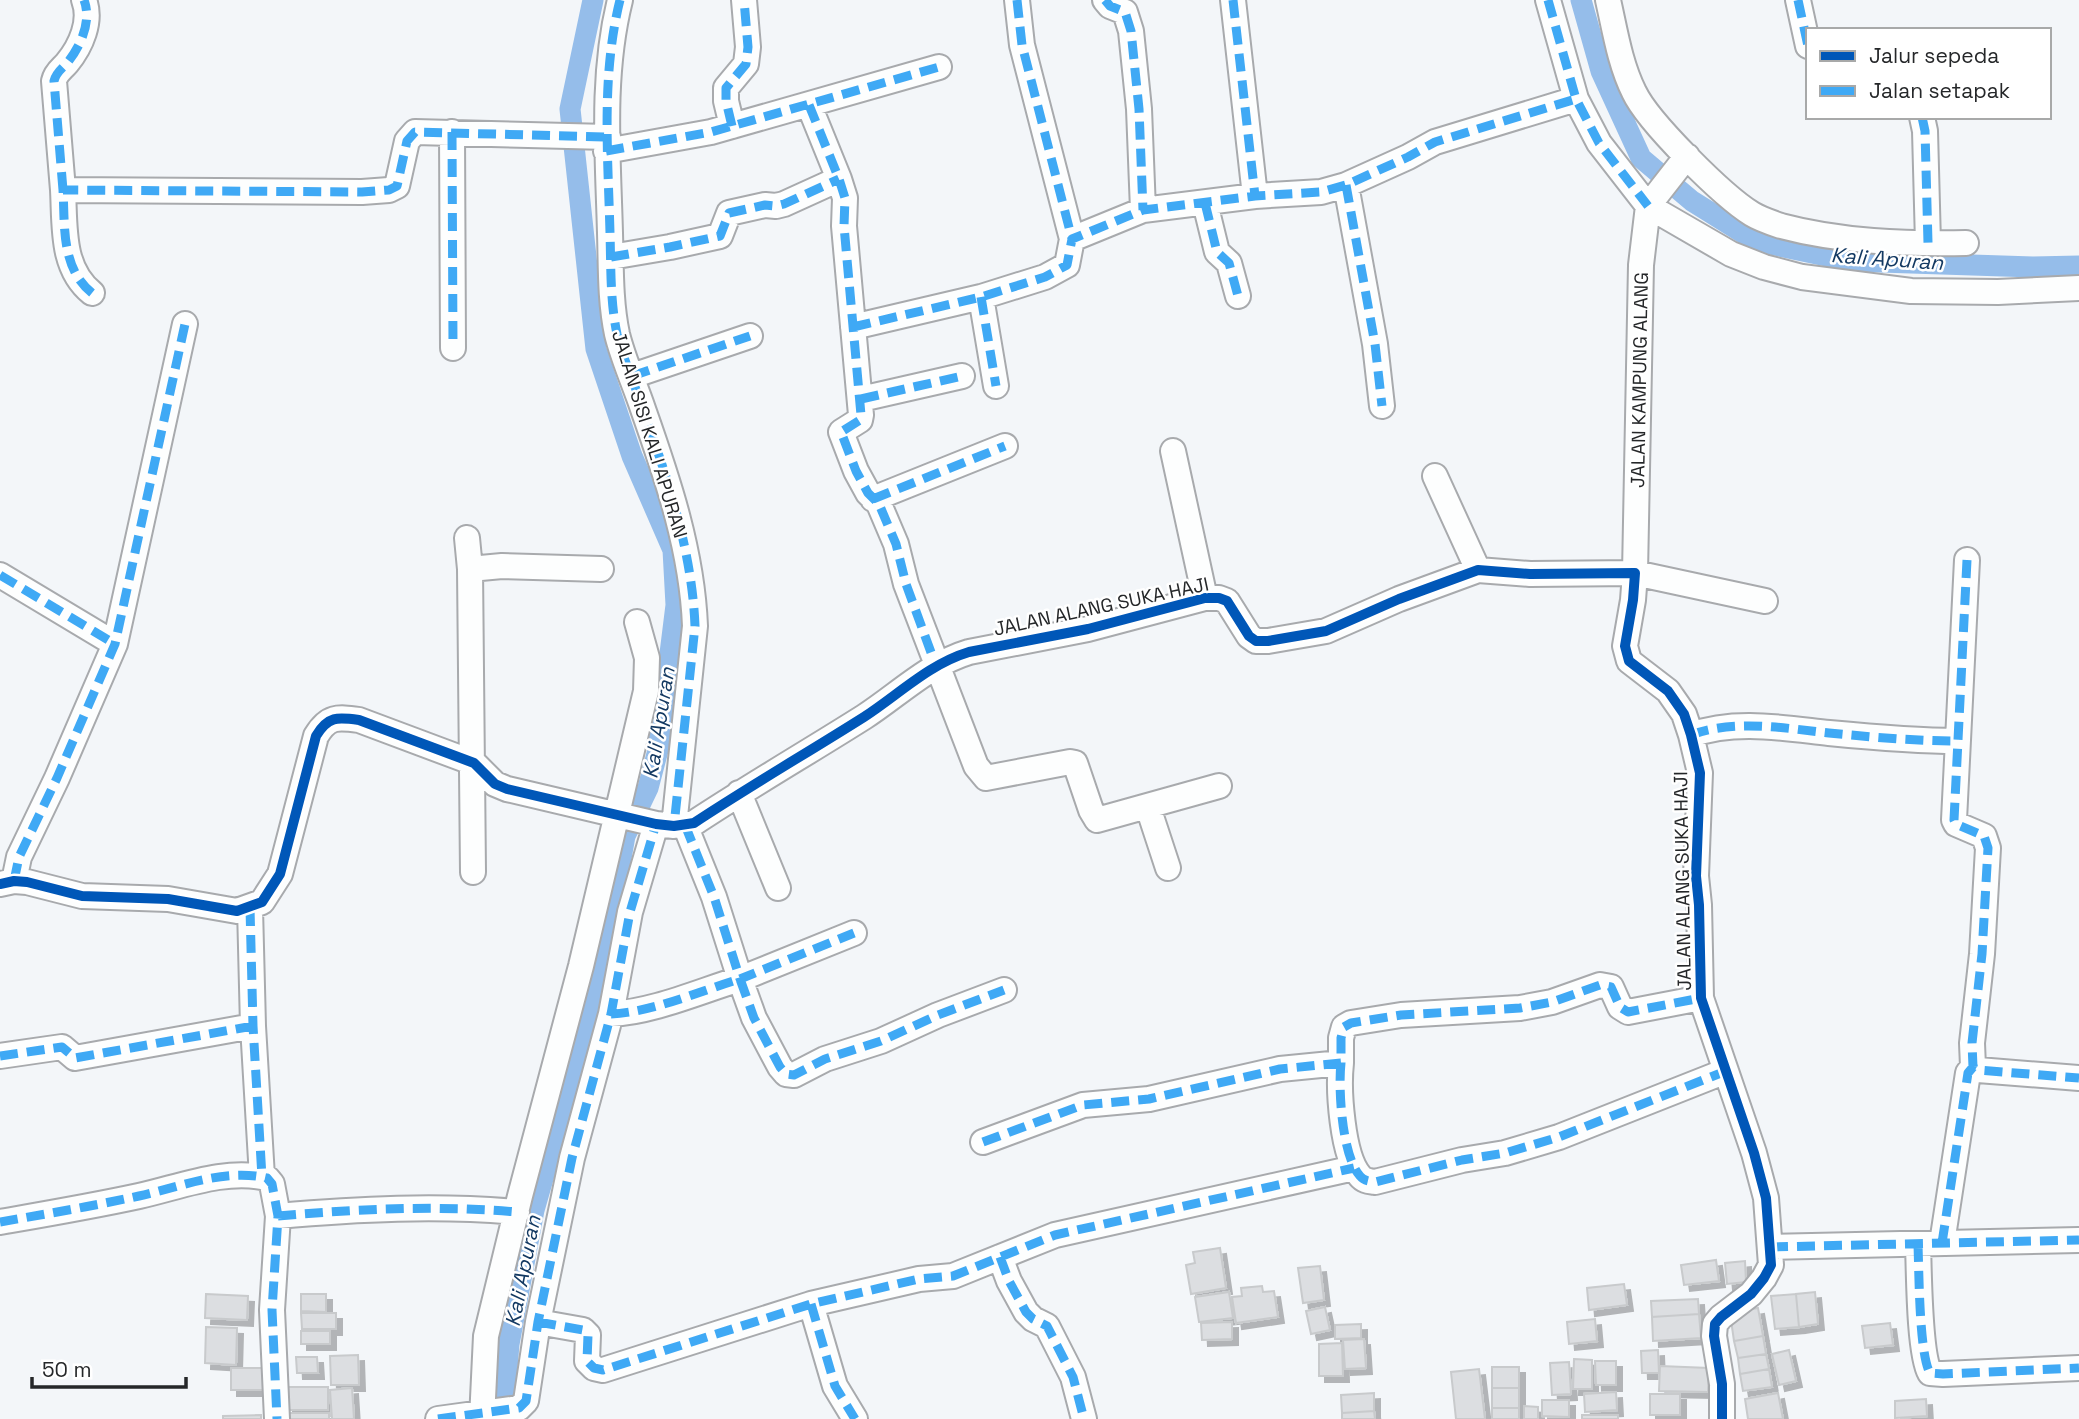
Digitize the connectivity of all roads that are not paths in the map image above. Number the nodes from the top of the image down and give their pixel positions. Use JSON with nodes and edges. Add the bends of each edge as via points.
{"nodes":[{"id":1,"x":84,"y":0,"type":"edge"},
{"id":2,"x":620,"y":0,"type":"edge"},
{"id":3,"x":744,"y":0,"type":"edge"},
{"id":4,"x":1017,"y":0,"type":"edge"},
{"id":5,"x":1105,"y":0,"type":"edge"},
{"id":6,"x":1233,"y":0,"type":"edge"},
{"id":7,"x":1548,"y":0,"type":"edge"},
{"id":8,"x":1608,"y":0,"type":"edge"},
{"id":9,"x":1798,"y":0,"type":"edge"},
{"id":10,"x":1806,"y":37,"type":"edge"},
{"id":11,"x":939,"y":67,"type":"dead end"},
{"id":12,"x":1576,"y":99,"type":"junction"},
{"id":13,"x":809,"y":105,"type":"junction"},
{"id":14,"x":1922,"y":119,"type":"edge"},
{"id":15,"x":732,"y":126,"type":"junction"},
{"id":16,"x":452,"y":132,"type":"junction"},
{"id":17,"x":603,"y":141,"type":"junction"},
{"id":18,"x":1682,"y":163,"type":"junction"},
{"id":19,"x":839,"y":179,"type":"junction"},
{"id":20,"x":1346,"y":185,"type":"junction"},
{"id":21,"x":63,"y":190,"type":"junction"},
{"id":22,"x":1255,"y":196,"type":"junction"},
{"id":23,"x":1654,"y":199,"type":"junction"},
{"id":24,"x":1205,"y":203,"type":"junction"},
{"id":25,"x":1143,"y":210,"type":"junction"},
{"id":26,"x":1072,"y":239,"type":"junction"},
{"id":27,"x":1928,"y":243,"type":"junction"},
{"id":28,"x":1966,"y":243,"type":"dead end"},
{"id":29,"x":611,"y":257,"type":"junction"},
{"id":30,"x":2079,"y":288,"type":"edge"},
{"id":31,"x":92,"y":293,"type":"dead end"},
{"id":32,"x":1238,"y":296,"type":"dead end"},
{"id":33,"x":981,"y":298,"type":"junction"},
{"id":34,"x":185,"y":324,"type":"dead end"},
{"id":35,"x":853,"y":327,"type":"junction"},
{"id":36,"x":750,"y":336,"type":"dead end"},
{"id":37,"x":453,"y":348,"type":"dead end"},
{"id":38,"x":632,"y":376,"type":"junction"},
{"id":39,"x":962,"y":376,"type":"dead end"},
{"id":40,"x":996,"y":386,"type":"dead end"},
{"id":41,"x":861,"y":399,"type":"junction"},
{"id":42,"x":1382,"y":406,"type":"dead end"},
{"id":43,"x":1005,"y":446,"type":"dead end"},
{"id":44,"x":1172,"y":451,"type":"dead end"},
{"id":45,"x":1435,"y":476,"type":"dead end"},
{"id":46,"x":873,"y":499,"type":"junction"},
{"id":47,"x":467,"y":538,"type":"dead end"},
{"id":48,"x":1967,"y":560,"type":"dead end"},
{"id":49,"x":470,"y":569,"type":"junction"},
{"id":50,"x":601,"y":569,"type":"dead end"},
{"id":51,"x":1478,"y":570,"type":"junction"},
{"id":52,"x":1635,"y":573,"type":"junction"},
{"id":53,"x":0,"y":575,"type":"edge"},
{"id":54,"x":1205,"y":598,"type":"junction"},
{"id":55,"x":1765,"y":601,"type":"dead end"},
{"id":56,"x":637,"y":622,"type":"dead end"},
{"id":57,"x":115,"y":644,"type":"junction"},
{"id":58,"x":936,"y":666,"type":"junction"},
{"id":59,"x":1691,"y":735,"type":"junction"},
{"id":60,"x":1957,"y":741,"type":"junction"},
{"id":61,"x":474,"y":763,"type":"junction"},
{"id":62,"x":1219,"y":786,"type":"dead end"},
{"id":63,"x":739,"y":793,"type":"junction"},
{"id":64,"x":1148,"y":807,"type":"junction"},
{"id":65,"x":651,"y":821,"type":"junction"},
{"id":66,"x":1168,"y":868,"type":"dead end"},
{"id":67,"x":473,"y":872,"type":"dead end"},
{"id":68,"x":7,"y":882,"type":"edge"},
{"id":69,"x":778,"y":888,"type":"dead end"},
{"id":70,"x":250,"y":908,"type":"junction"},
{"id":71,"x":854,"y":933,"type":"dead end"},
{"id":72,"x":740,"y":979,"type":"junction"},
{"id":73,"x":1004,"y":990,"type":"dead end"},
{"id":74,"x":1702,"y":998,"type":"junction"},
{"id":75,"x":611,"y":1014,"type":"junction"},
{"id":76,"x":253,"y":1026,"type":"junction"},
{"id":77,"x":0,"y":1056,"type":"edge"},
{"id":78,"x":1341,"y":1063,"type":"junction"},
{"id":79,"x":1973,"y":1067,"type":"junction"},
{"id":80,"x":1726,"y":1071,"type":"junction"},
{"id":81,"x":2079,"y":1078,"type":"edge"},
{"id":82,"x":983,"y":1142,"type":"dead end"},
{"id":83,"x":1354,"y":1168,"type":"junction"},
{"id":84,"x":262,"y":1177,"type":"junction"},
{"id":85,"x":517,"y":1212,"type":"junction"},
{"id":86,"x":278,"y":1216,"type":"junction"},
{"id":87,"x":0,"y":1222,"type":"edge"},
{"id":88,"x":2079,"y":1240,"type":"edge"},
{"id":89,"x":1930,"y":1244,"type":"junction"},
{"id":90,"x":1770,"y":1247,"type":"junction"},
{"id":91,"x":1000,"y":1257,"type":"junction"},
{"id":92,"x":811,"y":1304,"type":"junction"},
{"id":93,"x":538,"y":1322,"type":"junction"},
{"id":94,"x":2079,"y":1368,"type":"edge"},
{"id":95,"x":484,"y":1415,"type":"edge"},
{"id":96,"x":277,"y":1419,"type":"edge"},
{"id":97,"x":438,"y":1419,"type":"edge"},
{"id":98,"x":855,"y":1419,"type":"edge"},
{"id":99,"x":1084,"y":1419,"type":"edge"},
{"id":100,"x":1722,"y":1419,"type":"edge"}],
"edges":[{"from":1,"to":21,"type":"street","via":[[88,11],[84,34],[54,80]]},
{"from":2,"to":17,"type":"street","name":"JALAN SISI KALI APURAN","via":[[611,39]]},
{"from":3,"to":15,"type":"street","via":[[746,64],[726,88]]},
{"from":4,"to":26,"type":"street","via":[[1022,45]]},
{"from":5,"to":25,"type":"street","via":[[1125,12],[1131,31]]},
{"from":6,"to":22,"type":"street"},
{"from":7,"to":12,"type":"street"},
{"from":8,"to":18,"type":"street","via":[[1635,95]]},
{"from":9,"to":10,"type":"street"},
{"from":11,"to":13,"type":"street"},
{"from":12,"to":20,"type":"street","via":[[1435,142]]},
{"from":12,"to":23,"type":"street","via":[[1599,143]]},
{"from":13,"to":15,"type":"street"},
{"from":13,"to":19,"type":"street"},
{"from":14,"to":27,"type":"street"},
{"from":15,"to":17,"type":"street"},
{"from":16,"to":17,"type":"street"},
{"from":16,"to":21,"type":"street","via":[[411,135],[397,187],[389,190]]},
{"from":16,"to":37,"type":"street"},
{"from":17,"to":29,"type":"street","name":"JALAN SISI KALI APURAN"},
{"from":18,"to":23,"type":"street"},
{"from":18,"to":27,"type":"street","via":[[1753,215],[1781,226],[1868,241]]},
{"from":19,"to":29,"type":"street","via":[[784,204],[729,213],[720,236]]},
{"from":19,"to":35,"type":"street","via":[[845,198]]},
{"from":20,"to":22,"type":"street","via":[[1321,192]]},
{"from":20,"to":42,"type":"street"},
{"from":21,"to":31,"type":"street","via":[[70,264]]},
{"from":22,"to":24,"type":"street"},
{"from":23,"to":30,"type":"street","via":[[1731,254],[1802,277],[1910,291]]},
{"from":23,"to":52,"type":"street","name":"JALAN KAMPUNG ALANG","via":[[1641,265]]},
{"from":24,"to":25,"type":"street"},
{"from":24,"to":32,"type":"street","via":[[1217,252],[1229,263]]},
{"from":25,"to":26,"type":"street"},
{"from":26,"to":33,"type":"street","via":[[1067,265],[1060,270]]},
{"from":27,"to":28,"type":"street"},
{"from":29,"to":38,"type":"street","name":"JALAN SISI KALI APURAN","via":[[617,334]]},
{"from":33,"to":35,"type":"street"},
{"from":33,"to":40,"type":"street"},
{"from":34,"to":57,"type":"street"},
{"from":35,"to":41,"type":"street"},
{"from":36,"to":38,"type":"street"},
{"from":38,"to":65,"type":"street","name":"JALAN SISI KALI APURAN","via":[[683,534],[694,594],[694,637]]},
{"from":39,"to":41,"type":"street"},
{"from":41,"to":46,"type":"street","via":[[860,420],[841,432]]},
{"from":43,"to":46,"type":"street"},
{"from":44,"to":54,"type":"street"},
{"from":45,"to":51,"type":"street"},
{"from":46,"to":58,"type":"street","via":[[880,504],[896,544]]},
{"from":47,"to":49,"type":"street"},
{"from":48,"to":60,"type":"street"},
{"from":49,"to":50,"type":"street"},
{"from":49,"to":61,"type":"street"},
{"from":51,"to":52,"type":"street","name":"JALAN ALANG SUKA HAJI"},
{"from":51,"to":54,"type":"street","name":"JALAN ALANG SUKA HAJI","via":[[1325,631],[1268,641],[1249,636],[1227,601]]},
{"from":52,"to":55,"type":"street"},
{"from":52,"to":59,"type":"street","name":"JALAN ALANG SUKA HAJI","via":[[1625,646],[1629,661],[1668,691],[1684,714]]},
{"from":53,"to":57,"type":"street"},
{"from":54,"to":58,"type":"street","name":"JALAN ALANG SUKA HAJI","via":[[1088,629],[969,652]]},
{"from":56,"to":65,"type":"street","via":[[647,658]]},
{"from":57,"to":68,"type":"street"},
{"from":58,"to":63,"type":"street","name":"JALAN ALANG SUKA HAJI","via":[[866,716]]},
{"from":58,"to":64,"type":"street","via":[[983,777],[1070,762],[1077,767],[1097,820]]},
{"from":59,"to":60,"type":"street","via":[[1751,725]]},
{"from":59,"to":74,"type":"street","name":"JALAN ALANG SUKA HAJI","via":[[1700,772],[1696,876]]},
{"from":60,"to":79,"type":"street","via":[[1954,820],[1984,836],[1988,848]]},
{"from":61,"to":65,"type":"street","via":[[507,789]]},
{"from":61,"to":67,"type":"street"},
{"from":61,"to":70,"type":"street","via":[[359,720],[327,721],[316,736],[280,873],[262,902]]},
{"from":62,"to":64,"type":"street"},
{"from":63,"to":65,"type":"street","name":"JALAN ALANG SUKA HAJI","via":[[694,823]]},
{"from":63,"to":69,"type":"street"},
{"from":64,"to":66,"type":"street"},
{"from":65,"to":72,"type":"street","via":[[714,897]]},
{"from":65,"to":75,"type":"street"},
{"from":65,"to":85,"type":"street","via":[[581,966]]},
{"from":68,"to":70,"type":"street","via":[[27,882],[82,896],[168,899],[237,911]]},
{"from":70,"to":76,"type":"street"},
{"from":71,"to":72,"type":"street"},
{"from":72,"to":73,"type":"street","via":[[780,1067],[794,1075]]},
{"from":72,"to":75,"type":"street","via":[[654,1006]]},
{"from":74,"to":78,"type":"street","via":[[1629,1012],[1620,1007],[1611,987],[1600,985],[1520,1008],[1401,1015],[1351,1023],[1343,1029]]},
{"from":74,"to":80,"type":"street","name":"JALAN ALANG SUKA HAJI"},
{"from":75,"to":93,"type":"street","via":[[572,1158]]},
{"from":76,"to":77,"type":"street","via":[[75,1058],[62,1047]]},
{"from":76,"to":84,"type":"street"},
{"from":78,"to":82,"type":"street","via":[[1280,1069],[1149,1099],[1083,1105]]},
{"from":78,"to":83,"type":"street","via":[[1345,1144]]},
{"from":79,"to":81,"type":"street"},
{"from":79,"to":89,"type":"street"},
{"from":80,"to":83,"type":"street","via":[[1559,1137],[1505,1153],[1375,1182],[1363,1179]]},
{"from":80,"to":90,"type":"street","name":"JALAN ALANG SUKA HAJI","via":[[1766,1198]]},
{"from":83,"to":91,"type":"street","via":[[1090,1226]]},
{"from":84,"to":86,"type":"street","via":[[272,1184]]},
{"from":84,"to":87,"type":"street","via":[[198,1181]]},
{"from":85,"to":86,"type":"street","via":[[378,1209]]},
{"from":85,"to":95,"type":"street","via":[[486,1336]]},
{"from":86,"to":96,"type":"street","via":[[272,1310]]},
{"from":88,"to":89,"type":"street"},
{"from":89,"to":90,"type":"street"},
{"from":89,"to":94,"type":"street","via":[[1924,1344],[1930,1373]]},
{"from":90,"to":100,"type":"street","name":"JALAN ALANG SUKA HAJI","via":[[1764,1278],[1715,1324]]},
{"from":91,"to":92,"type":"street","via":[[953,1276],[919,1279]]},
{"from":91,"to":99,"type":"street","via":[[1026,1312],[1047,1326],[1073,1377]]},
{"from":92,"to":93,"type":"street","via":[[603,1370],[587,1361],[588,1335],[583,1330]]},
{"from":92,"to":98,"type":"street","via":[[835,1387]]},
{"from":93,"to":95,"type":"street","via":[[526,1401],[519,1408]]},
{"from":95,"to":97,"type":"street"}]}
